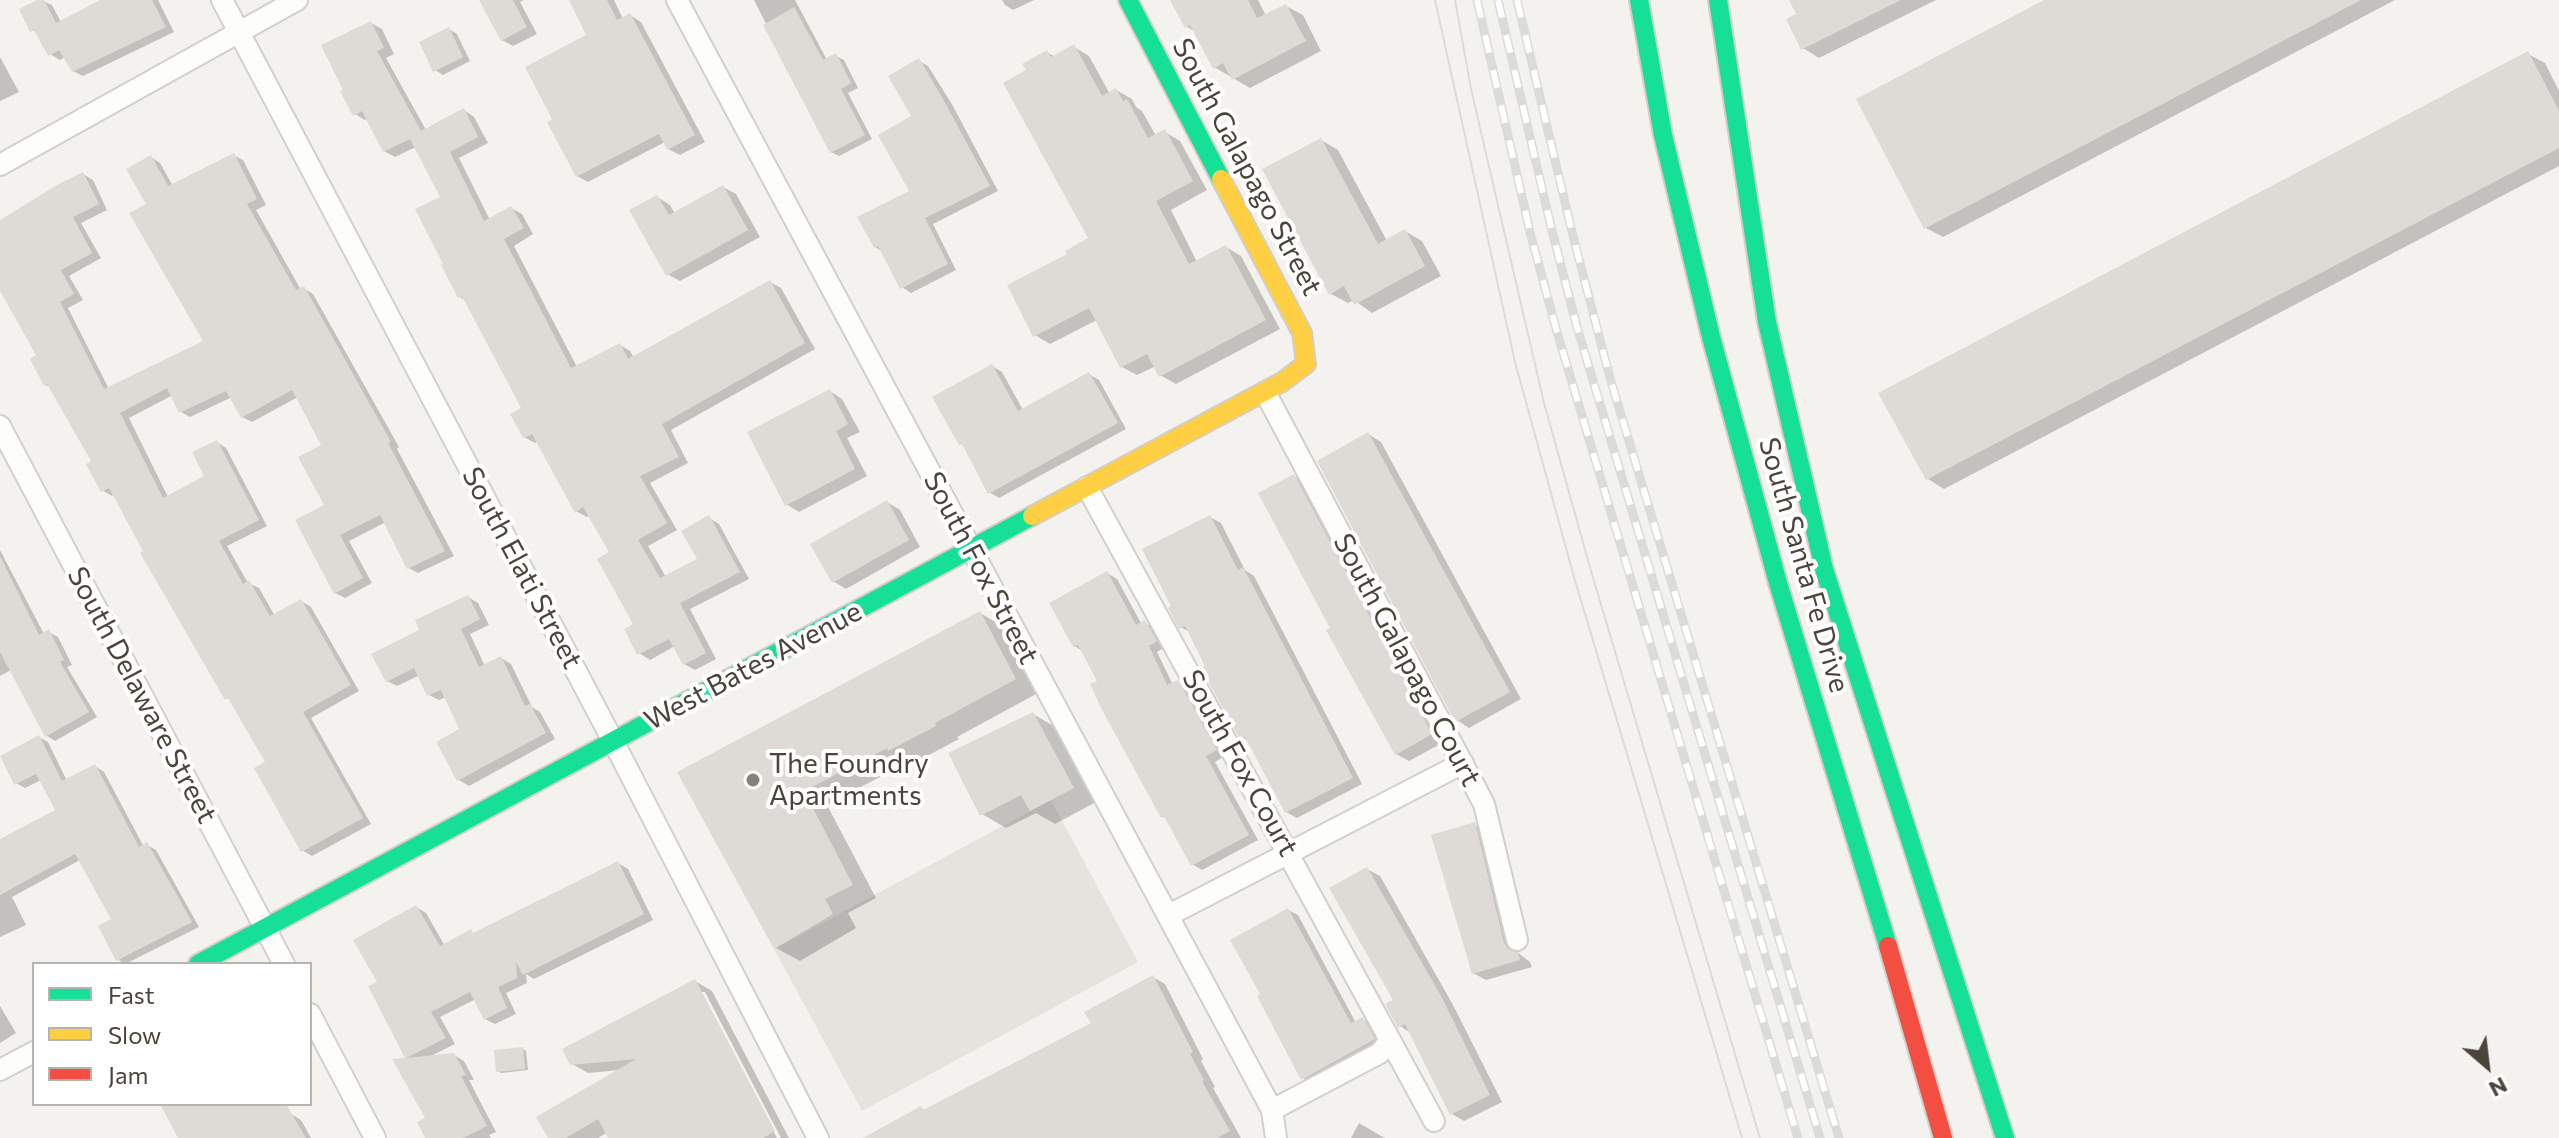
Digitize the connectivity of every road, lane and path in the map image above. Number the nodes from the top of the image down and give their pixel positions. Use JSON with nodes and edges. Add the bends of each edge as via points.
{"nodes":[{"id":1,"x":222,"y":0,"type":"edge"},
{"id":2,"x":297,"y":0,"type":"edge"},
{"id":3,"x":677,"y":0,"type":"edge"},
{"id":4,"x":1128,"y":0,"type":"edge"},
{"id":5,"x":1639,"y":0,"type":"edge"},
{"id":6,"x":1718,"y":0,"type":"edge"},
{"id":7,"x":238,"y":32,"type":"junction"},
{"id":8,"x":0,"y":165,"type":"edge"},
{"id":9,"x":1306,"y":364,"type":"joint"},
{"id":10,"x":1265,"y":392,"type":"junction"},
{"id":11,"x":0,"y":426,"type":"edge"},
{"id":12,"x":1087,"y":487,"type":"junction"},
{"id":13,"x":971,"y":549,"type":"junction"},
{"id":14,"x":613,"y":741,"type":"junction"},
{"id":15,"x":1463,"y":763,"type":"junction"},
{"id":16,"x":1289,"y":853,"type":"junction"},
{"id":17,"x":1169,"y":915,"type":"junction"},
{"id":18,"x":265,"y":928,"type":"junction"},
{"id":19,"x":1517,"y":940,"type":"dead end"},
{"id":20,"x":202,"y":962,"type":"edge"},
{"id":21,"x":283,"y":962,"type":"edge"},
{"id":22,"x":312,"y":1018,"type":"edge"},
{"id":23,"x":1390,"y":1040,"type":"junction"},
{"id":24,"x":32,"y":1053,"type":"edge"},
{"id":25,"x":0,"y":1070,"type":"edge"},
{"id":26,"x":1272,"y":1110,"type":"junction"},
{"id":27,"x":1434,"y":1121,"type":"dead end"},
{"id":28,"x":375,"y":1138,"type":"edge"},
{"id":29,"x":818,"y":1138,"type":"edge"},
{"id":30,"x":1276,"y":1138,"type":"edge"},
{"id":31,"x":1943,"y":1138,"type":"edge"},
{"id":32,"x":2005,"y":1138,"type":"edge"}],
"edges":[{"from":1,"to":7,"type":"street","name":"South Elati Street"},
{"from":2,"to":7,"type":"street"},
{"from":3,"to":13,"type":"street","name":"South Fox Street"},
{"from":4,"to":9,"type":"main road","name":"South Galapago Street","via":[[1302,333]]},
{"from":5,"to":31,"type":"main road","name":"South Santa Fe Drive","via":[[1663,135],[1711,337],[1778,583]]},
{"from":6,"to":32,"type":"main road","name":"South Santa Fe Drive","via":[[1767,322],[1824,569]]},
{"from":7,"to":8,"type":"street"},
{"from":7,"to":14,"type":"street","name":"South Elati Street"},
{"from":9,"to":10,"type":"main road","name":"West Bates Avenue"},
{"from":10,"to":12,"type":"main road","name":"West Bates Avenue"},
{"from":10,"to":15,"type":"street","name":"South Galapago Court"},
{"from":11,"to":18,"type":"street","name":"South Delaware Street"},
{"from":12,"to":13,"type":"main road","name":"West Bates Avenue"},
{"from":12,"to":16,"type":"street","name":"South Fox Court"},
{"from":13,"to":14,"type":"main road","name":"West Bates Avenue"},
{"from":13,"to":17,"type":"street","name":"South Fox Street"},
{"from":14,"to":18,"type":"main road","name":"West Bates Avenue"},
{"from":14,"to":29,"type":"street","name":"South Elati Street"},
{"from":15,"to":16,"type":"street"},
{"from":15,"to":19,"type":"street","name":"South Galapago Court","via":[[1484,804]]},
{"from":16,"to":17,"type":"street"},
{"from":16,"to":23,"type":"street","name":"South Fox Court"},
{"from":17,"to":26,"type":"street","name":"South Fox Street"},
{"from":18,"to":20,"type":"main road","name":"West Bates Avenue"},
{"from":18,"to":21,"type":"street","name":"South Delaware Street"},
{"from":22,"to":28,"type":"street"},
{"from":23,"to":26,"type":"street","via":[[1380,1053]]},
{"from":23,"to":27,"type":"street","name":"South Fox Court"},
{"from":24,"to":25,"type":"street"},
{"from":26,"to":30,"type":"street","name":"South Fox Street"}]}
